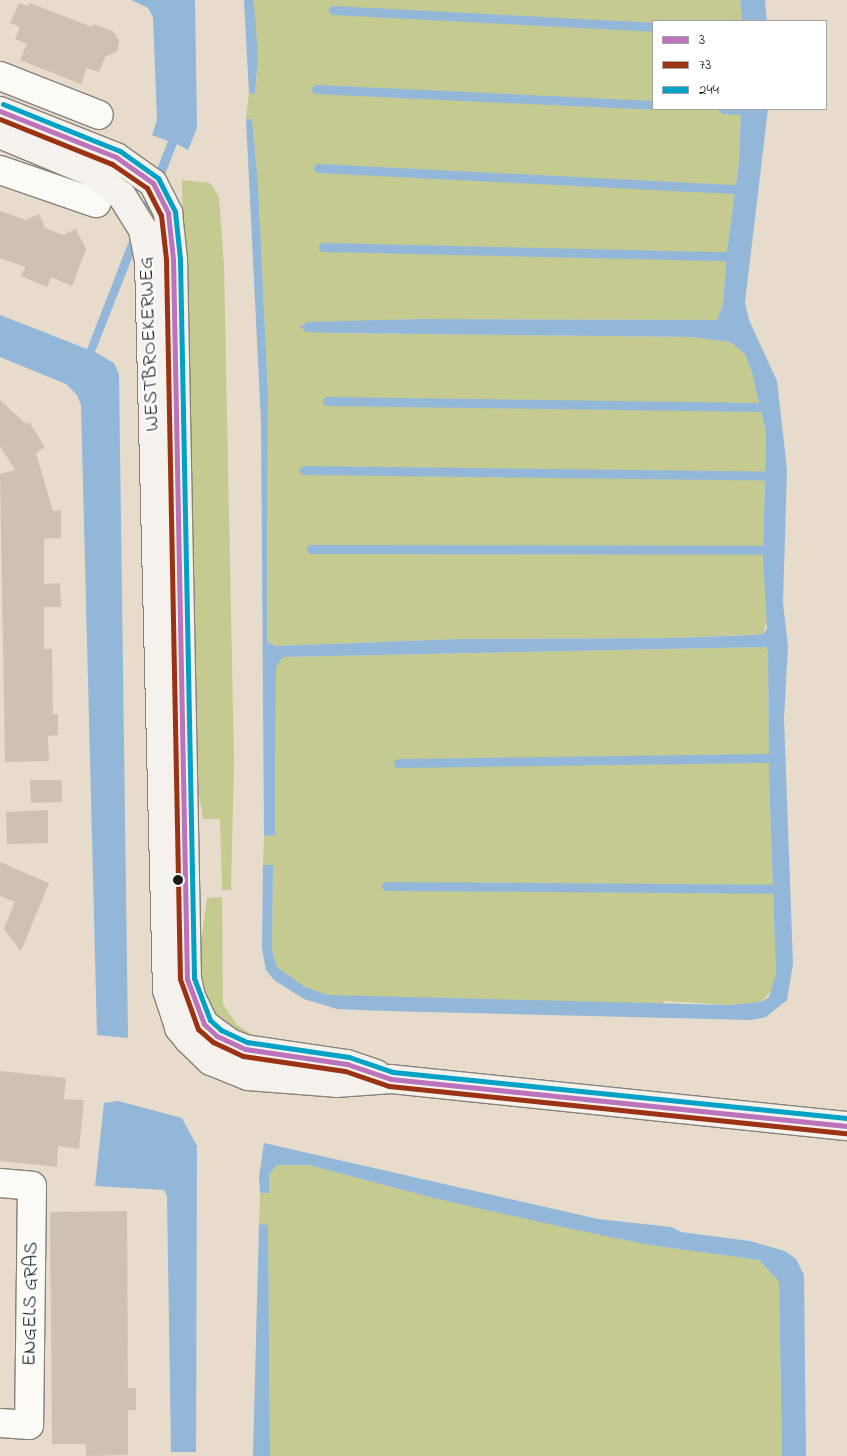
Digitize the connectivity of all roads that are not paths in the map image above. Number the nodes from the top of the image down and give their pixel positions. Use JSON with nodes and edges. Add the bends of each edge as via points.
{"nodes":[{"id":1,"x":0,"y":76,"type":"edge"},
{"id":2,"x":0,"y":111,"type":"edge"},
{"id":3,"x":99,"y":115,"type":"dead end"},
{"id":4,"x":0,"y":134,"type":"edge"},
{"id":5,"x":0,"y":170,"type":"edge"},
{"id":6,"x":96,"y":203,"type":"dead end"},
{"id":7,"x":391,"y":1079,"type":"junction"},
{"id":8,"x":847,"y":1126,"type":"edge"},
{"id":9,"x":0,"y":1183,"type":"edge"},
{"id":10,"x":0,"y":1423,"type":"edge"}],
"edges":[{"from":1,"to":3,"type":"street"},
{"from":2,"to":7,"type":"main road","name":"WESTBROEKERWEG","via":[[116,157],[153,183],[168,213],[173,269],[187,979],[204,1024],[217,1036],[245,1049],[347,1064]]},
{"from":4,"to":7,"type":"main road","name":"WESTBROEKERWEG","via":[[91,172],[122,196],[143,230],[150,260],[167,990],[179,1028],[194,1046],[222,1068],[248,1076],[336,1083]]},
{"from":5,"to":6,"type":"street"},
{"from":7,"to":8,"type":"main road"},
{"from":9,"to":10,"type":"street","name":"ENGELS GRAS","via":[[32,1186],[30,1425]]}]}
